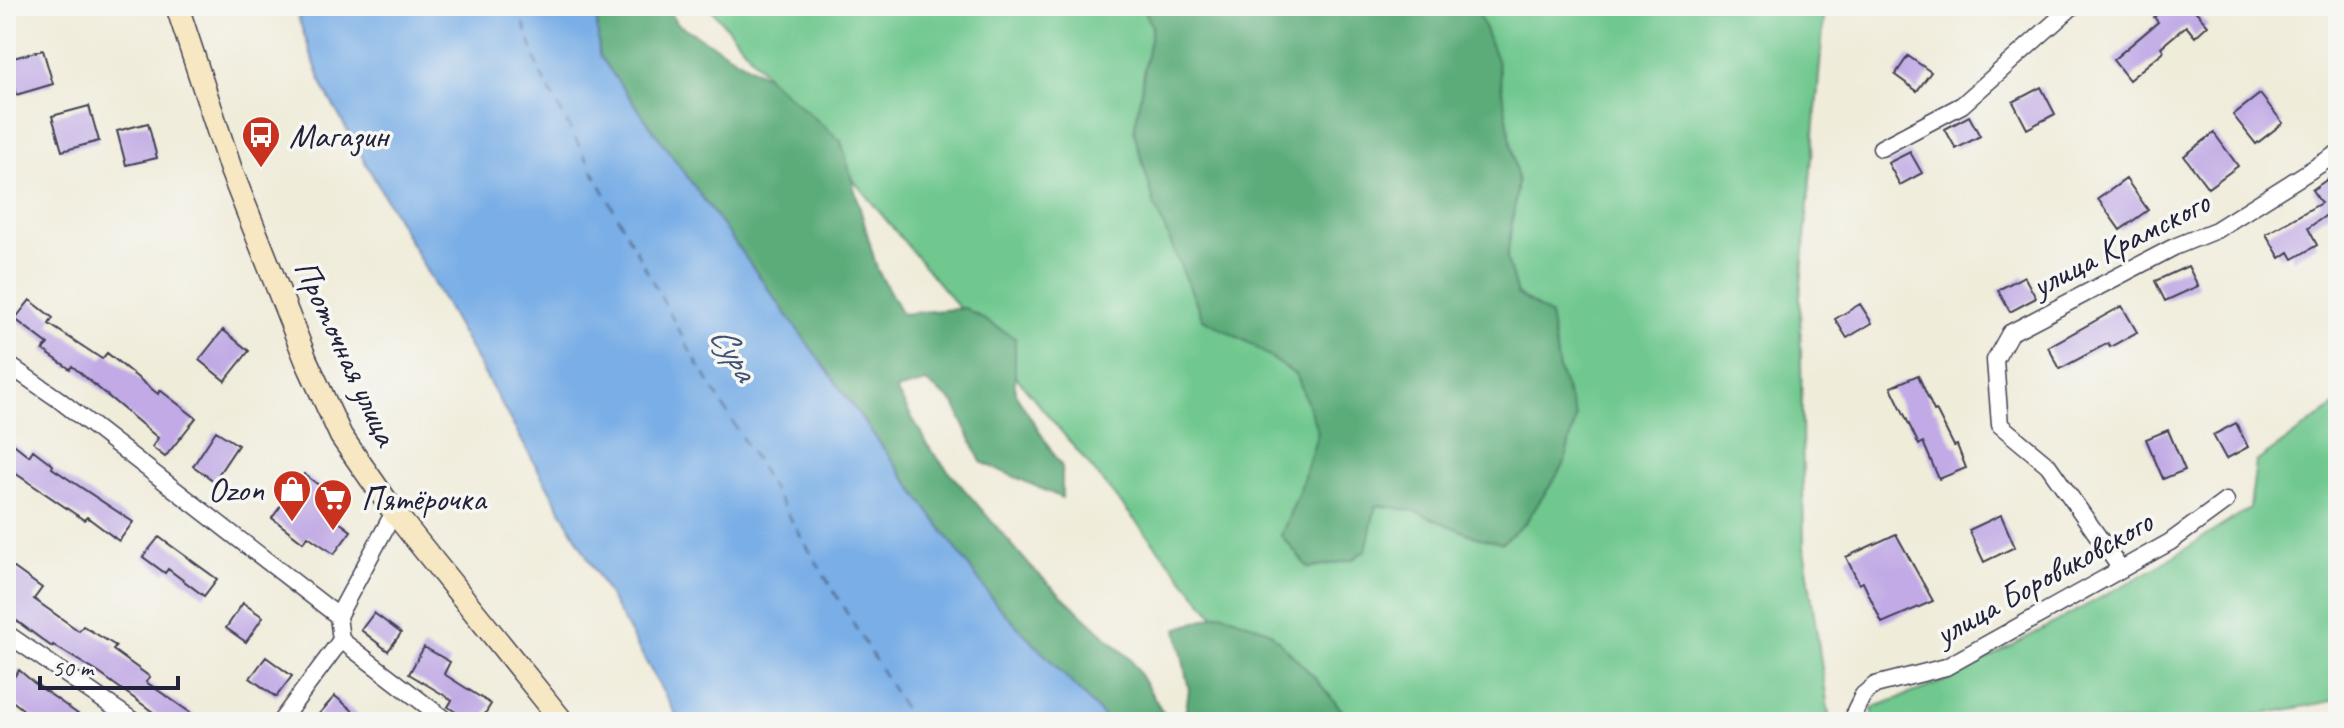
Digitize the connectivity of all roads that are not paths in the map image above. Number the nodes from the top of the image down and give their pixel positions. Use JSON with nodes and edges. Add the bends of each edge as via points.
{"nodes":[{"id":1,"x":177,"y":6,"type":"edge"},
{"id":2,"x":2073,"y":6,"type":"edge"},
{"id":3,"x":1881,"y":148,"type":"dead end"},
{"id":4,"x":2338,"y":153,"type":"edge"},
{"id":5,"x":6,"y":363,"type":"edge"},
{"id":6,"x":2226,"y":501,"type":"dead end"},
{"id":7,"x":394,"y":512,"type":"junction"},
{"id":8,"x":2121,"y":569,"type":"junction"},
{"id":9,"x":338,"y":616,"type":"junction"},
{"id":10,"x":6,"y":633,"type":"edge"},
{"id":11,"x":341,"y":640,"type":"junction"},
{"id":12,"x":135,"y":722,"type":"edge"},
{"id":13,"x":280,"y":722,"type":"edge"},
{"id":14,"x":448,"y":722,"type":"edge"},
{"id":15,"x":563,"y":722,"type":"edge"},
{"id":16,"x":1855,"y":722,"type":"edge"}],
"edges":[{"from":1,"to":7,"type":"main road","name":"Проточная улица","via":[[231,170],[306,360],[341,436]]},
{"from":2,"to":3,"type":"street","via":[[1962,105]]},
{"from":4,"to":8,"type":"street","name":"улица Крамского","via":[[2216,230],[2010,333],[1995,360],[2000,425],[2048,465]]},
{"from":5,"to":9,"type":"street"},
{"from":6,"to":8,"type":"street","name":"улица Боровиковского"},
{"from":7,"to":9,"type":"street"},
{"from":7,"to":15,"type":"main road","name":"Проточная улица"},
{"from":8,"to":16,"type":"street","name":"улица Боровиковского","via":[[1946,667],[1875,685],[1863,695]]},
{"from":9,"to":11,"type":"street"},
{"from":10,"to":12,"type":"street"},
{"from":11,"to":13,"type":"street"},
{"from":11,"to":14,"type":"street"}]}
